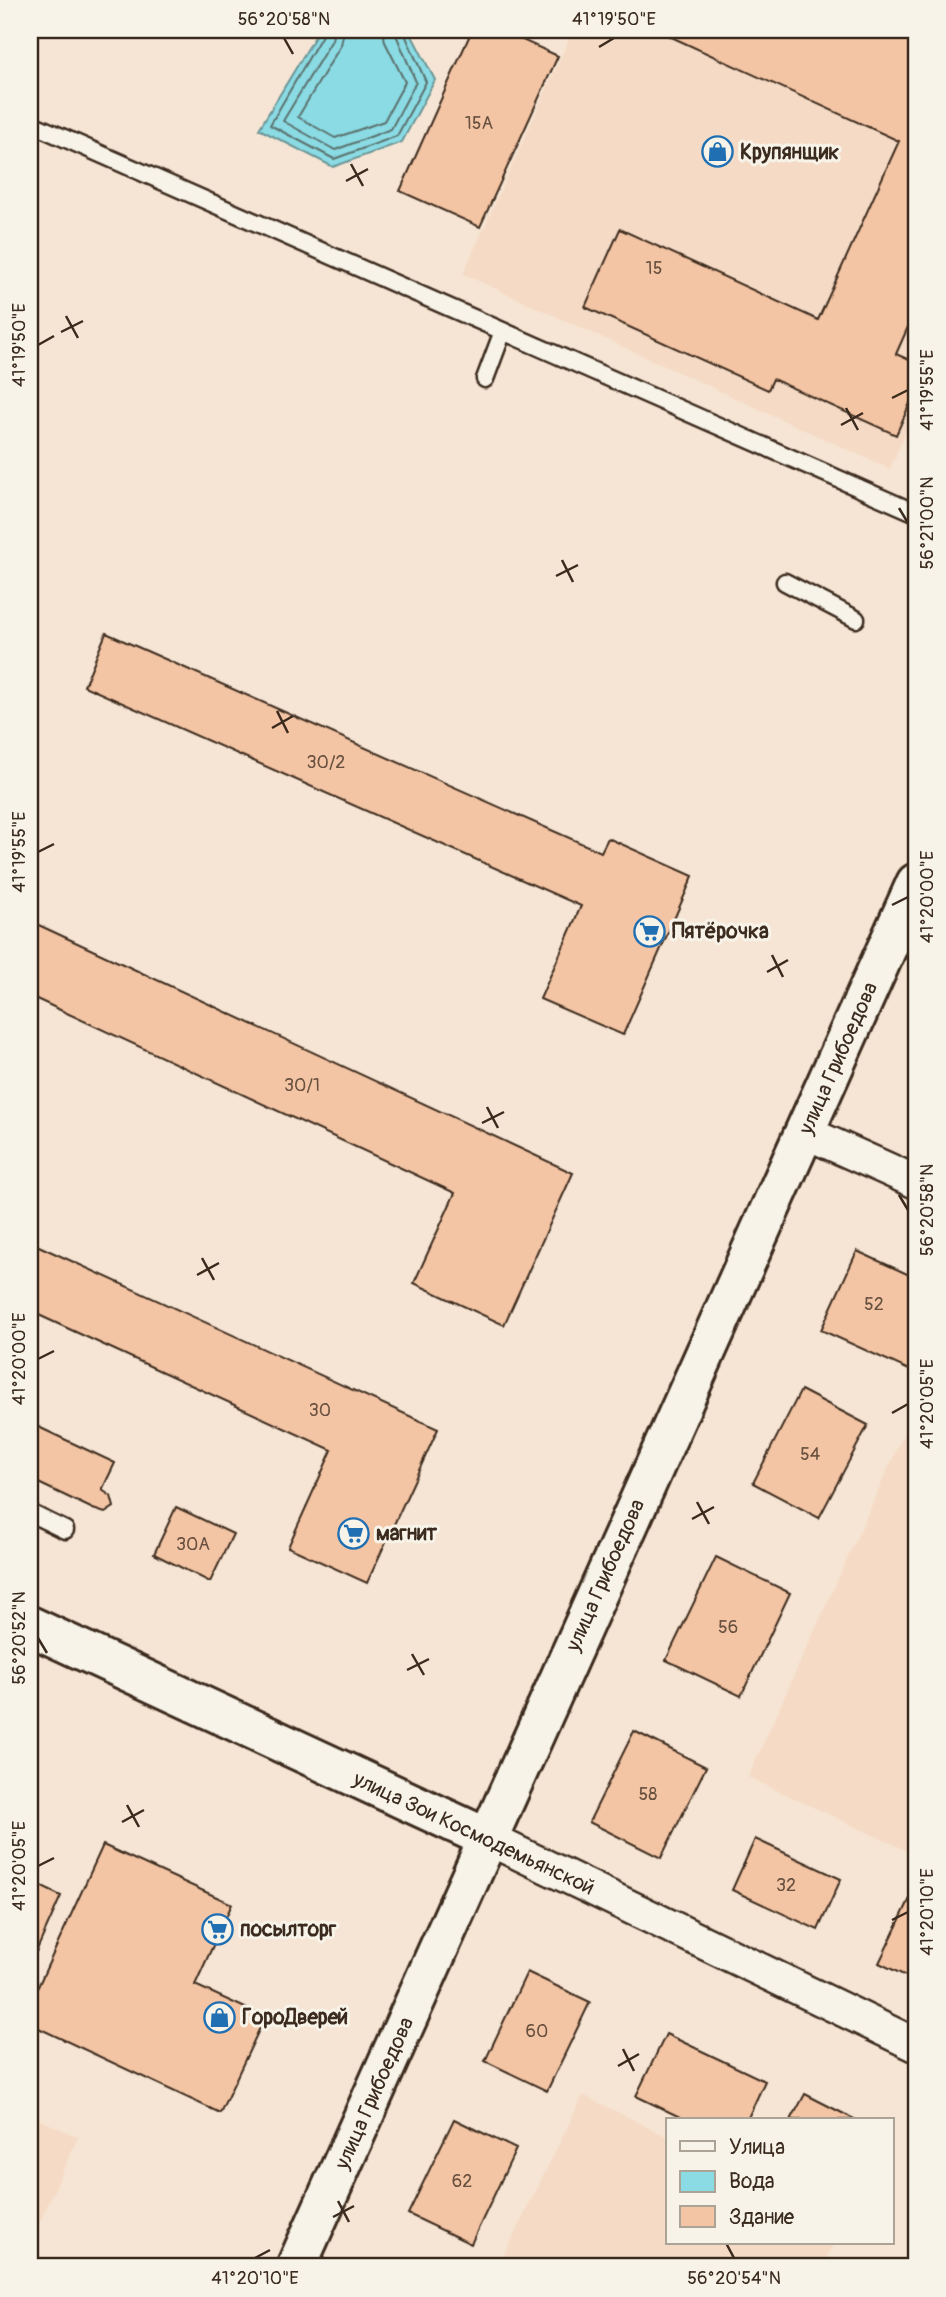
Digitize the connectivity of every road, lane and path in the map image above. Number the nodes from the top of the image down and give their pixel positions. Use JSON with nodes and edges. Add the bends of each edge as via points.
{"nodes":[{"id":1,"x":30,"y":123,"type":"edge"},
{"id":2,"x":503,"y":331,"type":"junction"},
{"id":3,"x":485,"y":379,"type":"dead end"},
{"id":4,"x":916,"y":513,"type":"edge"},
{"id":5,"x":785,"y":582,"type":"dead end"},
{"id":6,"x":856,"y":618,"type":"dead end"},
{"id":7,"x":916,"y":883,"type":"edge"},
{"id":8,"x":804,"y":1132,"type":"junction"},
{"id":9,"x":916,"y":1182,"type":"edge"},
{"id":10,"x":30,"y":1515,"type":"edge"},
{"id":11,"x":65,"y":1530,"type":"dead end"},
{"id":12,"x":30,"y":1626,"type":"edge"},
{"id":13,"x":487,"y":1838,"type":"junction"},
{"id":14,"x":916,"y":2045,"type":"edge"},
{"id":15,"x":296,"y":2267,"type":"edge"}],
"edges":[{"from":1,"to":2,"type":"lane"},
{"from":2,"to":3,"type":"lane"},
{"from":2,"to":4,"type":"lane"},
{"from":5,"to":6,"type":"lane"},
{"from":7,"to":8,"type":"street","name":"улица Грибоедова"},
{"from":8,"to":9,"type":"street"},
{"from":8,"to":13,"type":"street","name":"улица Грибоедова"},
{"from":10,"to":11,"type":"lane"},
{"from":12,"to":13,"type":"street","name":"улица Зои Космодемьянской"},
{"from":13,"to":14,"type":"street","name":"улица Зои Космодемьянской"},
{"from":13,"to":15,"type":"street","name":"улица Грибоедова"}]}
